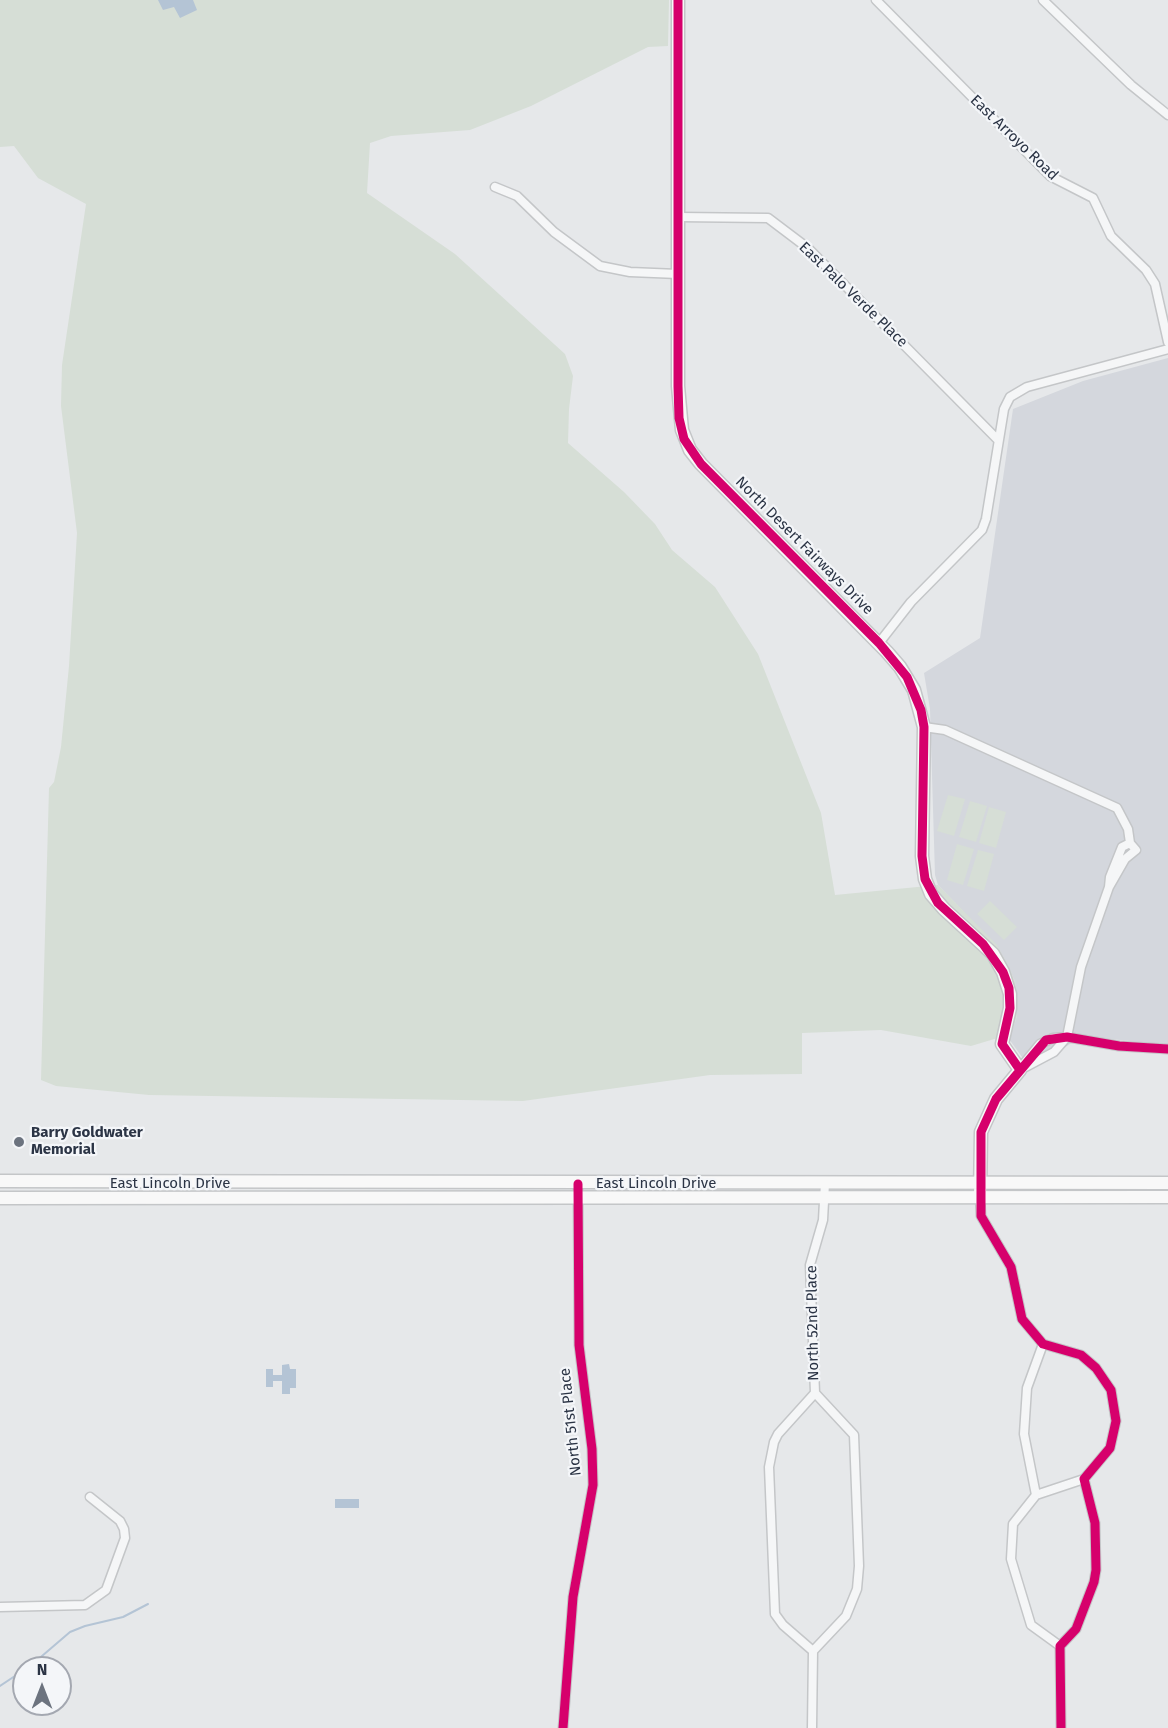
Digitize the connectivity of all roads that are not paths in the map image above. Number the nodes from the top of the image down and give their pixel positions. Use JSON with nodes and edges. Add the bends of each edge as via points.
{"nodes":[{"id":1,"x":678,"y":0,"type":"edge"},
{"id":2,"x":876,"y":0,"type":"edge"},
{"id":3,"x":1043,"y":0,"type":"edge"},
{"id":4,"x":1168,"y":115,"type":"edge"},
{"id":5,"x":495,"y":187,"type":"dead end"},
{"id":6,"x":679,"y":217,"type":"junction"},
{"id":7,"x":678,"y":274,"type":"junction"},
{"id":8,"x":1168,"y":342,"type":"edge"},
{"id":9,"x":1168,"y":350,"type":"edge"},
{"id":10,"x":998,"y":440,"type":"junction"},
{"id":11,"x":879,"y":643,"type":"junction"},
{"id":12,"x":924,"y":727,"type":"junction"},
{"id":13,"x":1130,"y":843,"type":"junction"},
{"id":14,"x":1109,"y":887,"type":"junction"},
{"id":15,"x":1067,"y":1037,"type":"junction"},
{"id":16,"x":1168,"y":1049,"type":"edge"},
{"id":17,"x":1020,"y":1070,"type":"junction"},
{"id":18,"x":0,"y":1181,"type":"edge"},
{"id":19,"x":1142,"y":1183,"type":"junction"},
{"id":20,"x":1168,"y":1183,"type":"edge"},
{"id":21,"x":578,"y":1184,"type":"junction"},
{"id":22,"x":825,"y":1184,"type":"junction"},
{"id":23,"x":980,"y":1184,"type":"junction"},
{"id":24,"x":578,"y":1197,"type":"junction"},
{"id":25,"x":825,"y":1197,"type":"junction"},
{"id":26,"x":980,"y":1197,"type":"junction"},
{"id":27,"x":1142,"y":1197,"type":"junction"},
{"id":28,"x":1168,"y":1197,"type":"edge"},
{"id":29,"x":0,"y":1198,"type":"edge"},
{"id":30,"x":1043,"y":1344,"type":"junction"},
{"id":31,"x":815,"y":1393,"type":"junction"},
{"id":32,"x":1084,"y":1479,"type":"junction"},
{"id":33,"x":1036,"y":1495,"type":"junction"},
{"id":34,"x":90,"y":1497,"type":"dead end"},
{"id":35,"x":0,"y":1607,"type":"edge"},
{"id":36,"x":1059,"y":1646,"type":"junction"},
{"id":37,"x":813,"y":1651,"type":"junction"},
{"id":38,"x":563,"y":1728,"type":"edge"},
{"id":39,"x":812,"y":1728,"type":"edge"},
{"id":40,"x":1061,"y":1728,"type":"edge"}],
"edges":[{"from":1,"to":6,"type":"main road","name":"North Desert Fairways Drive"},
{"from":2,"to":8,"type":"street","name":"East Arroyo Road","via":[[1050,176],[1093,198],[1111,236],[1155,284]]},
{"from":3,"to":4,"type":"street"},
{"from":5,"to":7,"type":"street","via":[[517,196],[554,232],[600,266]]},
{"from":6,"to":7,"type":"main road","name":"North Desert Fairways Drive"},
{"from":6,"to":10,"type":"street","name":"East Palo Verde Place","via":[[768,218],[809,249]]},
{"from":7,"to":11,"type":"main road","name":"North Desert Fairways Drive","via":[[679,410],[687,445],[700,464]]},
{"from":9,"to":10,"type":"street","via":[[1020,389],[1010,397],[1004,410]]},
{"from":10,"to":11,"type":"street","via":[[982,530],[911,602]]},
{"from":11,"to":12,"type":"main road","name":"North Desert Fairways Drive","via":[[910,683]]},
{"from":12,"to":13,"type":"street","via":[[945,730],[1117,808]]},
{"from":12,"to":17,"type":"main road","name":"North Desert Fairways Drive","via":[[925,879],[938,903],[983,944],[1003,972],[1010,1008],[1002,1044]]},
{"from":13,"to":14,"type":"street","via":[[1122,847]]},
{"from":13,"to":14,"type":"street","via":[[1136,850],[1125,859]]},
{"from":14,"to":15,"type":"street","via":[[1081,967]]},
{"from":15,"to":16,"type":"street"},
{"from":15,"to":17,"type":"street","via":[[1054,1052]]},
{"from":15,"to":17,"type":"street","via":[[1046,1040]]},
{"from":17,"to":23,"type":"main road","via":[[988,1112],[981,1132]]},
{"from":18,"to":21,"type":"main road","name":"East Lincoln Drive"},
{"from":19,"to":20,"type":"main road","name":"East Lincoln Drive"},
{"from":19,"to":23,"type":"main road","name":"East Lincoln Drive"},
{"from":19,"to":27,"type":"main road"},
{"from":21,"to":22,"type":"main road","name":"East Lincoln Drive"},
{"from":21,"to":24,"type":"street","name":"North 51st Place"},
{"from":22,"to":23,"type":"main road","name":"East Lincoln Drive"},
{"from":22,"to":25,"type":"street","name":"North 52nd Place"},
{"from":23,"to":26,"type":"main road"},
{"from":24,"to":25,"type":"main road","name":"East Lincoln Drive"},
{"from":24,"to":29,"type":"main road","name":"East Lincoln Drive"},
{"from":24,"to":38,"type":"street","name":"North 51st Place","via":[[579,1345],[592,1449],[592,1485],[573,1597]]},
{"from":25,"to":26,"type":"main road","name":"East Lincoln Drive"},
{"from":25,"to":31,"type":"street","name":"North 52nd Place","via":[[823,1220],[810,1265]]},
{"from":26,"to":27,"type":"main road","name":"East Lincoln Drive"},
{"from":26,"to":30,"type":"street","via":[[981,1216],[1011,1268],[1022,1319]]},
{"from":27,"to":28,"type":"main road","name":"East Lincoln Drive"},
{"from":30,"to":32,"type":"street","via":[[1081,1355],[1111,1390],[1116,1421],[1114,1438]]},
{"from":30,"to":33,"type":"street","via":[[1027,1388],[1024,1434]]},
{"from":31,"to":37,"type":"street","via":[[854,1435],[859,1566],[857,1589],[846,1616]]},
{"from":31,"to":37,"type":"street","via":[[778,1434],[769,1467],[775,1614]]},
{"from":32,"to":33,"type":"street"},
{"from":32,"to":36,"type":"street","via":[[1095,1523],[1094,1582],[1076,1629]]},
{"from":33,"to":36,"type":"street","via":[[1013,1524],[1011,1559],[1031,1625]]},
{"from":34,"to":35,"type":"street","via":[[120,1521],[124,1529],[125,1538],[106,1590],[85,1605]]},
{"from":36,"to":40,"type":"street"},
{"from":37,"to":39,"type":"street"}]}
